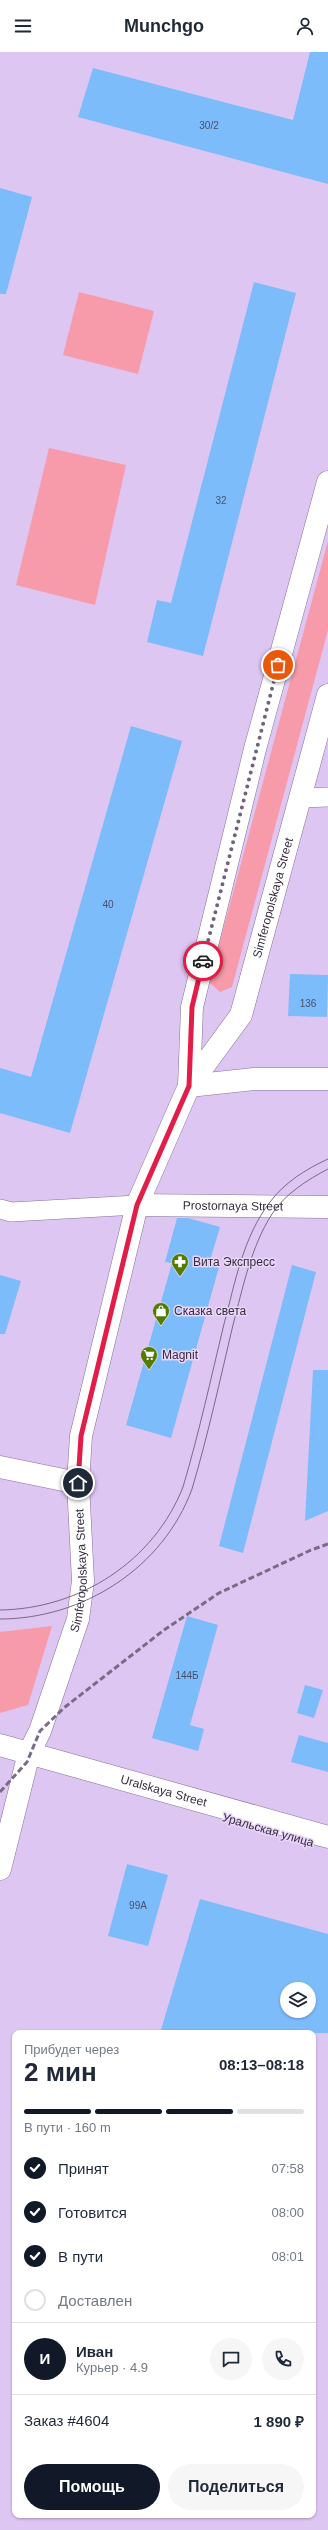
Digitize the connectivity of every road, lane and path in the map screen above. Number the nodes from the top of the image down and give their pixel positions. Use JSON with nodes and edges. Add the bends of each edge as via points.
{"nodes":[{"id":1,"x":328,"y":482,"type":"edge"},
{"id":2,"x":328,"y":695,"type":"edge"},
{"id":3,"x":328,"y":797,"type":"edge"},
{"id":4,"x":301,"y":798,"type":"junction"},
{"id":5,"x":328,"y":1079,"type":"edge"},
{"id":6,"x":189,"y":1086,"type":"junction"},
{"id":7,"x":137,"y":1205,"type":"junction"},
{"id":8,"x":328,"y":1207,"type":"edge"},
{"id":9,"x":0,"y":1209,"type":"edge"},
{"id":10,"x":0,"y":1467,"type":"edge"},
{"id":11,"x":78,"y":1483,"type":"junction"},
{"id":12,"x":0,"y":1745,"type":"edge"},
{"id":13,"x":0,"y":1756,"type":"edge"},
{"id":14,"x":28,"y":1758,"type":"junction"},
{"id":15,"x":328,"y":1837,"type":"edge"},
{"id":16,"x":328,"y":1847,"type":"edge"},
{"id":17,"x":0,"y":1868,"type":"edge"}],
"edges":[{"from":1,"to":6,"type":"street","name":"Simferopolskaya Street","via":[[255,749],[192,1007]]},
{"from":2,"to":4,"type":"street","name":"Simferopolskaya Street"},
{"from":3,"to":4,"type":"street"},
{"from":4,"to":6,"type":"street","name":"Simferopolskaya Street","via":[[241,1015]]},
{"from":5,"to":6,"type":"street","via":[[254,1079]]},
{"from":6,"to":7,"type":"street","name":"Simferopolskaya Street"},
{"from":7,"to":8,"type":"street","name":"Prostornaya Street"},
{"from":7,"to":9,"type":"street","via":[[12,1212]]},
{"from":7,"to":11,"type":"street","name":"Simferopolskaya Street","via":[[81,1436]]},
{"from":10,"to":11,"type":"street"},
{"from":11,"to":14,"type":"street","name":"Simferopolskaya Street","via":[[84,1581],[78,1618],[40,1731]]},
{"from":12,"to":14,"type":"street","name":"Uralskaya Street"},
{"from":13,"to":14,"type":"street","name":"Уральская улица"},
{"from":14,"to":15,"type":"street","name":"Uralskaya Street"},
{"from":14,"to":16,"type":"street","name":"Уральская улица"},
{"from":14,"to":17,"type":"street","name":"Simferopolskaya Street"}]}
